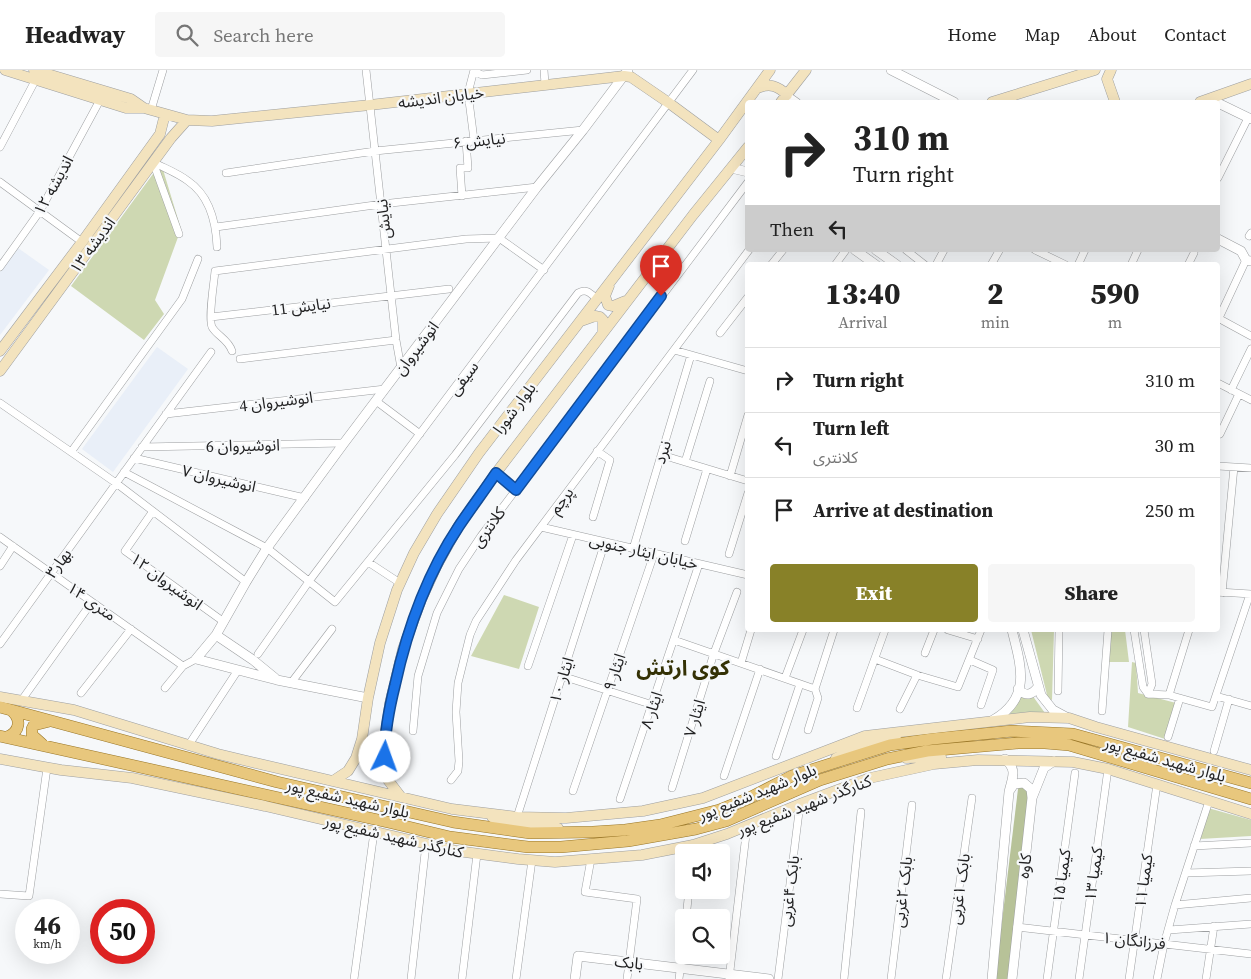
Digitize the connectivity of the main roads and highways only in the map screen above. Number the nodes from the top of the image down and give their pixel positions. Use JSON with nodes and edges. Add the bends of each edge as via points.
{"nodes":[{"id":1,"x":5,"y":70,"type":"edge"},
{"id":2,"x":770,"y":70,"type":"edge"},
{"id":3,"x":806,"y":70,"type":"edge"},
{"id":4,"x":1095,"y":70,"type":"edge"},
{"id":5,"x":1110,"y":70,"type":"edge"},
{"id":6,"x":626,"y":73,"type":"edge"},
{"id":7,"x":35,"y":75,"type":"edge"},
{"id":8,"x":1251,"y":84,"type":"edge"},
{"id":9,"x":758,"y":88,"type":"junction"},
{"id":10,"x":784,"y":99,"type":"edge"},
{"id":11,"x":749,"y":100,"type":"edge"},
{"id":12,"x":998,"y":100,"type":"edge"},
{"id":13,"x":1114,"y":100,"type":"edge"},
{"id":14,"x":1215,"y":100,"type":"edge"},
{"id":15,"x":745,"y":105,"type":"edge"},
{"id":16,"x":147,"y":109,"type":"junction"},
{"id":17,"x":165,"y":114,"type":"junction"},
{"id":18,"x":187,"y":120,"type":"junction"},
{"id":19,"x":158,"y":137,"type":"junction"},
{"id":20,"x":719,"y":140,"type":"junction"},
{"id":21,"x":168,"y":143,"type":"junction"},
{"id":22,"x":745,"y":151,"type":"edge"},
{"id":23,"x":113,"y":208,"type":"junction"},
{"id":24,"x":611,"y":281,"type":"junction"},
{"id":25,"x":629,"y":299,"type":"junction"},
{"id":26,"x":581,"y":321,"type":"junction"},
{"id":27,"x":603,"y":334,"type":"junction"},
{"id":28,"x":0,"y":351,"type":"edge"},
{"id":29,"x":0,"y":371,"type":"edge"},
{"id":30,"x":0,"y":697,"type":"edge"},
{"id":31,"x":6,"y":708,"type":"edge"},
{"id":32,"x":50,"y":721,"type":"junction"},
{"id":33,"x":942,"y":726,"type":"junction"},
{"id":34,"x":1096,"y":727,"type":"junction"},
{"id":35,"x":3,"y":736,"type":"edge"},
{"id":36,"x":362,"y":739,"type":"junction"},
{"id":37,"x":42,"y":744,"type":"junction"},
{"id":38,"x":384,"y":745,"type":"junction"},
{"id":39,"x":0,"y":759,"type":"edge"},
{"id":40,"x":887,"y":759,"type":"junction"},
{"id":41,"x":978,"y":760,"type":"junction"},
{"id":42,"x":1179,"y":763,"type":"junction"},
{"id":43,"x":812,"y":769,"type":"junction"},
{"id":44,"x":1108,"y":769,"type":"junction"},
{"id":45,"x":1251,"y":770,"type":"edge"},
{"id":46,"x":196,"y":780,"type":"junction"},
{"id":47,"x":333,"y":780,"type":"junction"},
{"id":48,"x":1189,"y":780,"type":"junction"},
{"id":49,"x":1251,"y":782,"type":"edge"},
{"id":50,"x":401,"y":797,"type":"junction"},
{"id":51,"x":1251,"y":799,"type":"edge"},
{"id":52,"x":238,"y":800,"type":"junction"},
{"id":53,"x":484,"y":813,"type":"junction"},
{"id":54,"x":1251,"y":814,"type":"edge"},
{"id":55,"x":579,"y":833,"type":"junction"}],
"edges":[{"from":1,"to":7,"type":"main road","name":"خیابان اندیشه"},
{"from":2,"to":9,"type":"main road","name":"بلوار شورا"},
{"from":3,"to":10,"type":"main road"},
{"from":4,"to":12,"type":"main road"},
{"from":5,"to":13,"type":"main road","via":[[1107,79]]},
{"from":6,"to":18,"type":"main road","name":"خیابان اندیشه","via":[[370,105],[212,121]]},
{"from":6,"to":20,"type":"main road"},
{"from":7,"to":16,"type":"main road","name":"خیابان اندیشه","via":[[131,99]]},
{"from":7,"to":16,"type":"main road","name":"خیابان اندیشه","via":[[126,108]]},
{"from":8,"to":14,"type":"main road"},
{"from":9,"to":10,"type":"main road","via":[[774,85]]},
{"from":9,"to":11,"type":"main road","name":"بلوار شورا"},
{"from":15,"to":20,"type":"main road","name":"بلوار شورا"},
{"from":16,"to":17,"type":"main road","name":"خیابان اندیشه"},
{"from":17,"to":18,"type":"main road","name":"خیابان اندیشه"},
{"from":17,"to":19,"type":"main road","name":"اندیشه ۱۳"},
{"from":18,"to":21,"type":"main road","name":"اندیشه ۱۳"},
{"from":19,"to":21,"type":"main road"},
{"from":19,"to":23,"type":"main road","name":"اندیشه ۱۳"},
{"from":20,"to":24,"type":"main road","name":"بلوار شورا"},
{"from":21,"to":23,"type":"main road","name":"اندیشه ۱۳"},
{"from":22,"to":25,"type":"main road","name":"بلوار شورا"},
{"from":23,"to":28,"type":"main road","name":"اندیشه ۱۳","via":[[82,242]]},
{"from":23,"to":29,"type":"main road","name":"اندیشه ۱۳"},
{"from":24,"to":25,"type":"main road","via":[[605,296],[608,305],[618,305]]},
{"from":24,"to":26,"type":"main road","name":"بلوار شورا"},
{"from":25,"to":27,"type":"main road","name":"بلوار شورا"},
{"from":26,"to":27,"type":"main road","via":[[600,316]]},
{"from":26,"to":36,"type":"main road","name":"بلوار شورا","via":[[479,453],[414,553],[380,644]]},
{"from":27,"to":38,"type":"main road","name":"بلوار شورا","via":[[496,473],[458,527],[437,565],[403,649]]},
{"from":30,"to":47,"type":"main road","via":[[74,710],[188,746]]},
{"from":31,"to":32,"type":"main road","name":"بلوار شهید شفیع پور"},
{"from":31,"to":35,"type":"main road","via":[[18,719],[18,727],[14,734]]},
{"from":32,"to":37,"type":"main road","via":[[34,726],[32,730],[32,735]]},
{"from":32,"to":55,"type":"main road","name":"بلوار شهید شفیع پور","via":[[277,782],[453,822],[530,833]]},
{"from":33,"to":34,"type":"main road","via":[[1030,717],[1069,718]]},
{"from":33,"to":43,"type":"main road","via":[[918,735],[868,744]]},
{"from":33,"to":53,"type":"main road","via":[[865,736],[703,798],[616,814],[566,818]]},
{"from":34,"to":42,"type":"main road","via":[[1158,751]]},
{"from":34,"to":45,"type":"main road"},
{"from":35,"to":37,"type":"main road","name":"بلوار شهید شفیع پور"},
{"from":36,"to":38,"type":"main road","via":[[372,749]]},
{"from":36,"to":47,"type":"main road","name":"بلوار شورا","via":[[348,771]]},
{"from":37,"to":46,"type":"main road","name":"بلوار شهید شفیع پور"},
{"from":38,"to":50,"type":"main road","name":"بلوار شورا","via":[[388,780]]},
{"from":39,"to":52,"type":"main road","name":"کنارگذر شهید شفیع پور","via":[[132,778]]},
{"from":40,"to":41,"type":"main road","via":[[950,757]]},
{"from":40,"to":46,"type":"main road","name":"بلوار شهید شفیع پور","via":[[820,780],[747,812],[696,829],[628,841],[562,847],[528,847],[450,837]]},
{"from":40,"to":48,"type":"main road","name":"بلوار شهید شفیع پور","via":[[942,750],[1045,743],[1069,745]]},
{"from":41,"to":44,"type":"main road","name":"کنارگذر شهید شفیع پور","via":[[1073,762]]},
{"from":41,"to":52,"type":"main road","name":"کنارگذر شهید شفیع پور","via":[[934,764],[870,778],[693,845],[642,855],[555,862],[477,854]]},
{"from":42,"to":43,"type":"main road","name":"بلوار شهید شفیع پور","via":[[1073,734],[1012,731],[890,745]]},
{"from":42,"to":49,"type":"main road","name":"بلوار شهید شفیع پور"},
{"from":43,"to":55,"type":"main road","name":"بلوار شهید شفیع پور","via":[[749,798],[690,818],[625,830]]},
{"from":44,"to":48,"type":"main road","via":[[1120,768],[1171,780]]},
{"from":44,"to":54,"type":"main road","name":"کنارگذر شهید شفیع پور"},
{"from":46,"to":52,"type":"main road"},
{"from":47,"to":50,"type":"main road"},
{"from":48,"to":51,"type":"main road","name":"بلوار شهید شفیع پور"},
{"from":50,"to":53,"type":"main road"},
{"from":53,"to":55,"type":"main road","via":[[500,822]]}]}
